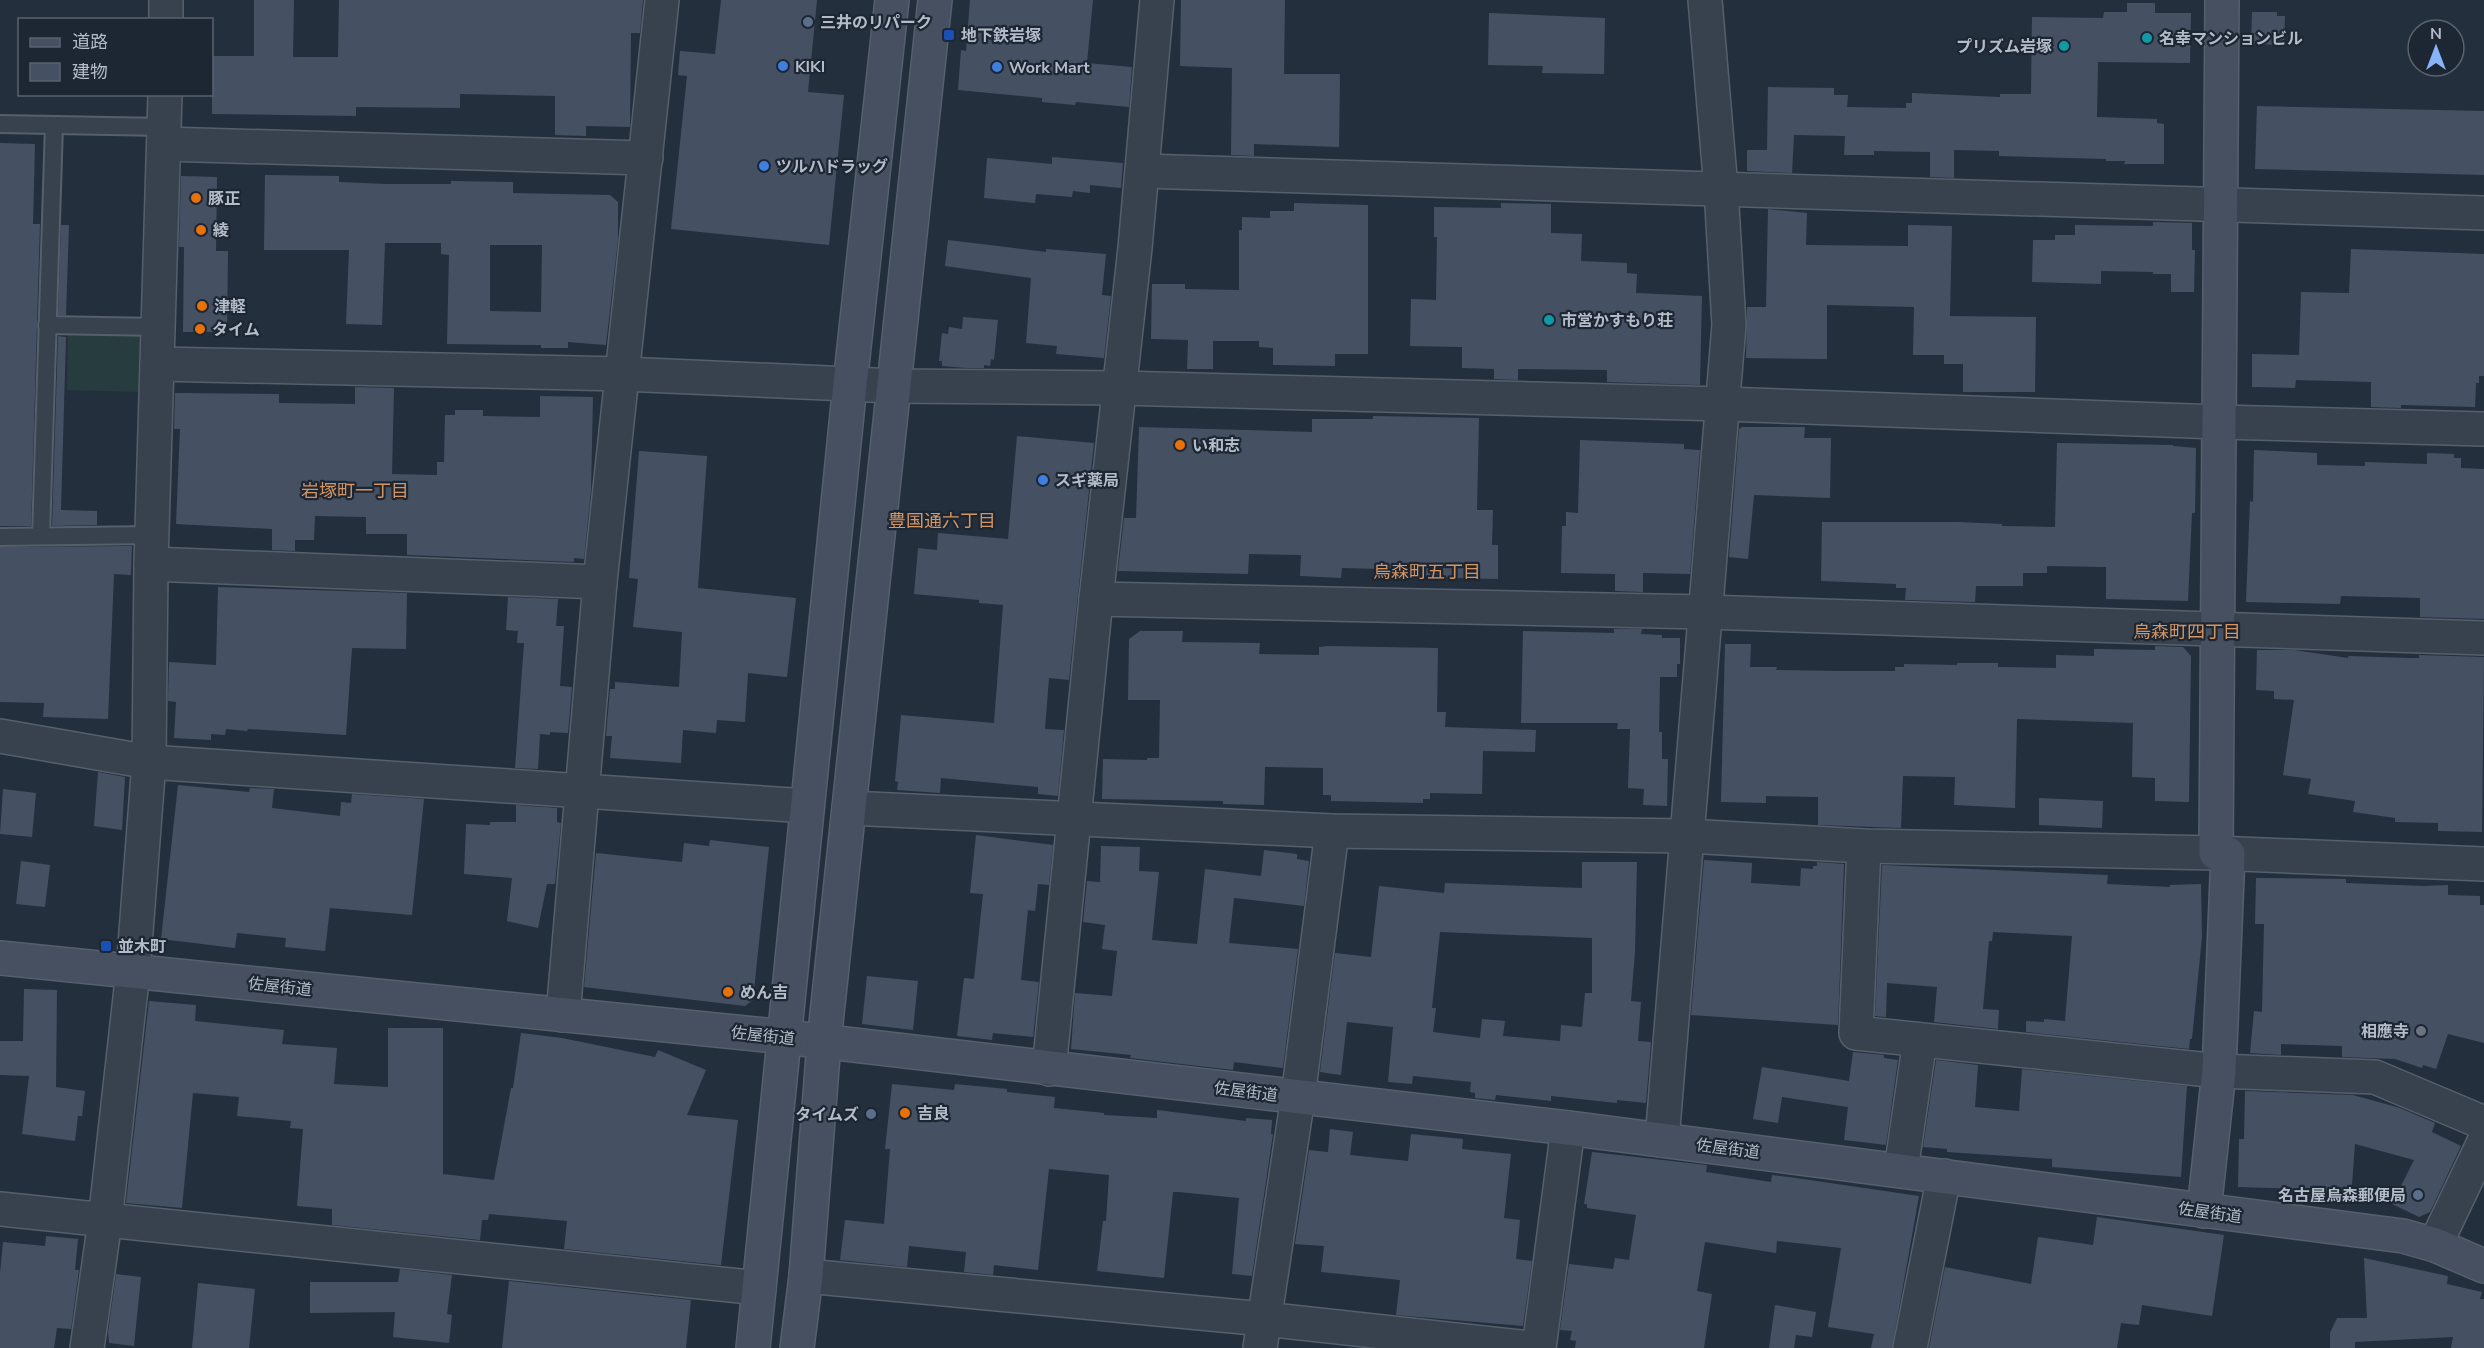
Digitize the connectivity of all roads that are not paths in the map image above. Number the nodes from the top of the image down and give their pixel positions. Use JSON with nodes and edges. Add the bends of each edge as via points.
{"nodes":[{"id":1,"x":166,"y":0,"type":"edge"},
{"id":2,"x":662,"y":0,"type":"edge"},
{"id":3,"x":892,"y":0,"type":"edge"},
{"id":4,"x":935,"y":0,"type":"edge"},
{"id":5,"x":1157,"y":0,"type":"edge"},
{"id":6,"x":1705,"y":0,"type":"edge"},
{"id":7,"x":2222,"y":0,"type":"edge"},
{"id":8,"x":166,"y":18,"type":"edge"},
{"id":9,"x":165,"y":96,"type":"edge"},
{"id":10,"x":0,"y":123,"type":"edge"},
{"id":11,"x":54,"y":124,"type":"junction"},
{"id":12,"x":164,"y":135,"type":"junction"},
{"id":13,"x":646,"y":158,"type":"junction"},
{"id":14,"x":1142,"y":171,"type":"junction"},
{"id":15,"x":1721,"y":189,"type":"junction"},
{"id":16,"x":2220,"y":207,"type":"junction"},
{"id":17,"x":2484,"y":213,"type":"edge"},
{"id":18,"x":47,"y":325,"type":"junction"},
{"id":19,"x":158,"y":327,"type":"junction"},
{"id":20,"x":157,"y":364,"type":"junction"},
{"id":21,"x":623,"y":374,"type":"junction"},
{"id":22,"x":850,"y":384,"type":"junction"},
{"id":23,"x":895,"y":386,"type":"junction"},
{"id":24,"x":1119,"y":388,"type":"junction"},
{"id":25,"x":1723,"y":404,"type":"junction"},
{"id":26,"x":2219,"y":422,"type":"junction"},
{"id":27,"x":2484,"y":429,"type":"edge"},
{"id":28,"x":41,"y":536,"type":"junction"},
{"id":29,"x":0,"y":537,"type":"edge"},
{"id":30,"x":152,"y":549,"type":"junction"},
{"id":31,"x":600,"y":582,"type":"junction"},
{"id":32,"x":1096,"y":599,"type":"junction"},
{"id":33,"x":1705,"y":612,"type":"junction"},
{"id":34,"x":2218,"y":630,"type":"junction"},
{"id":35,"x":2484,"y":638,"type":"edge"},
{"id":36,"x":0,"y":736,"type":"edge"},
{"id":37,"x":149,"y":762,"type":"junction"},
{"id":38,"x":584,"y":790,"type":"junction"},
{"id":39,"x":807,"y":806,"type":"junction"},
{"id":40,"x":849,"y":808,"type":"junction"},
{"id":41,"x":1075,"y":820,"type":"junction"},
{"id":42,"x":1332,"y":831,"type":"junction"},
{"id":43,"x":1687,"y":836,"type":"junction"},
{"id":44,"x":1864,"y":846,"type":"junction"},
{"id":45,"x":2222,"y":853,"type":"junction"},
{"id":46,"x":2484,"y":864,"type":"edge"},
{"id":47,"x":0,"y":958,"type":"edge"},
{"id":48,"x":134,"y":971,"type":"junction"},
{"id":49,"x":563,"y":1015,"type":"junction"},
{"id":50,"x":785,"y":1037,"type":"junction"},
{"id":51,"x":1920,"y":1040,"type":"junction"},
{"id":52,"x":824,"y":1042,"type":"junction"},
{"id":53,"x":1049,"y":1069,"type":"junction"},
{"id":54,"x":2219,"y":1071,"type":"junction"},
{"id":55,"x":1298,"y":1097,"type":"junction"},
{"id":56,"x":2484,"y":1123,"type":"edge"},
{"id":57,"x":1568,"y":1128,"type":"junction"},
{"id":58,"x":1662,"y":1140,"type":"junction"},
{"id":59,"x":2484,"y":1142,"type":"edge"},
{"id":60,"x":1902,"y":1170,"type":"junction"},
{"id":61,"x":1944,"y":1176,"type":"junction"},
{"id":62,"x":0,"y":1209,"type":"edge"},
{"id":63,"x":2204,"y":1211,"type":"junction"},
{"id":64,"x":105,"y":1221,"type":"junction"},
{"id":65,"x":2435,"y":1245,"type":"junction"},
{"id":66,"x":2484,"y":1266,"type":"edge"},
{"id":67,"x":806,"y":1276,"type":"junction"},
{"id":68,"x":759,"y":1288,"type":"junction"},
{"id":69,"x":1262,"y":1334,"type":"edge"},
{"id":70,"x":87,"y":1348,"type":"edge"},
{"id":71,"x":753,"y":1348,"type":"edge"},
{"id":72,"x":797,"y":1348,"type":"edge"},
{"id":73,"x":1529,"y":1348,"type":"edge"},
{"id":74,"x":1539,"y":1348,"type":"edge"},
{"id":75,"x":1910,"y":1348,"type":"edge"}],
"edges":[{"from":1,"to":8,"type":"street"},
{"from":2,"to":13,"type":"street"},
{"from":3,"to":22,"type":"street"},
{"from":4,"to":23,"type":"street"},
{"from":5,"to":14,"type":"street"},
{"from":6,"to":15,"type":"street"},
{"from":7,"to":16,"type":"street"},
{"from":9,"to":12,"type":"street"},
{"from":10,"to":11,"type":"lane"},
{"from":11,"to":12,"type":"lane"},
{"from":11,"to":18,"type":"lane"},
{"from":12,"to":13,"type":"street"},
{"from":12,"to":19,"type":"street"},
{"from":13,"to":21,"type":"street"},
{"from":14,"to":15,"type":"street"},
{"from":14,"to":24,"type":"street"},
{"from":15,"to":16,"type":"street"},
{"from":15,"to":25,"type":"street","via":[[1729,325]]},
{"from":16,"to":17,"type":"street"},
{"from":16,"to":26,"type":"street"},
{"from":18,"to":19,"type":"lane"},
{"from":18,"to":28,"type":"lane"},
{"from":19,"to":20,"type":"street"},
{"from":20,"to":21,"type":"street"},
{"from":20,"to":30,"type":"street"},
{"from":21,"to":22,"type":"street"},
{"from":21,"to":31,"type":"street"},
{"from":22,"to":23,"type":"street"},
{"from":22,"to":39,"type":"street"},
{"from":23,"to":24,"type":"street"},
{"from":23,"to":40,"type":"street"},
{"from":24,"to":25,"type":"street"},
{"from":24,"to":32,"type":"street"},
{"from":25,"to":26,"type":"street"},
{"from":25,"to":33,"type":"street"},
{"from":26,"to":27,"type":"street"},
{"from":26,"to":34,"type":"street"},
{"from":28,"to":29,"type":"lane"},
{"from":28,"to":30,"type":"lane"},
{"from":30,"to":31,"type":"street"},
{"from":30,"to":37,"type":"street"},
{"from":31,"to":38,"type":"street"},
{"from":32,"to":33,"type":"street"},
{"from":32,"to":41,"type":"street"},
{"from":33,"to":34,"type":"street"},
{"from":33,"to":43,"type":"street"},
{"from":34,"to":35,"type":"street"},
{"from":34,"to":45,"type":"street"},
{"from":36,"to":37,"type":"street"},
{"from":37,"to":38,"type":"street"},
{"from":37,"to":48,"type":"street"},
{"from":38,"to":39,"type":"street"},
{"from":38,"to":49,"type":"street"},
{"from":39,"to":50,"type":"street"},
{"from":40,"to":41,"type":"street"},
{"from":40,"to":52,"type":"street"},
{"from":41,"to":42,"type":"street"},
{"from":41,"to":53,"type":"street"},
{"from":42,"to":43,"type":"street"},
{"from":42,"to":55,"type":"street"},
{"from":43,"to":44,"type":"street"},
{"from":43,"to":58,"type":"street"},
{"from":44,"to":45,"type":"street"},
{"from":44,"to":51,"type":"street","via":[[1856,1033]]},
{"from":45,"to":46,"type":"street"},
{"from":45,"to":54,"type":"street"},
{"from":47,"to":48,"type":"street","name":"佐屋街道"},
{"from":48,"to":49,"type":"street","name":"佐屋街道"},
{"from":48,"to":64,"type":"street"},
{"from":49,"to":50,"type":"street","name":"佐屋街道"},
{"from":50,"to":52,"type":"street","name":"佐屋街道"},
{"from":50,"to":68,"type":"street"},
{"from":51,"to":54,"type":"street"},
{"from":51,"to":60,"type":"street"},
{"from":52,"to":53,"type":"street","name":"佐屋街道"},
{"from":52,"to":67,"type":"street"},
{"from":53,"to":55,"type":"street","name":"佐屋街道"},
{"from":54,"to":56,"type":"street","via":[[2374,1077]]},
{"from":54,"to":63,"type":"street"},
{"from":55,"to":57,"type":"street","name":"佐屋街道"},
{"from":55,"to":69,"type":"street"},
{"from":57,"to":58,"type":"street","name":"佐屋街道"},
{"from":57,"to":74,"type":"street"},
{"from":58,"to":60,"type":"street","name":"佐屋街道"},
{"from":59,"to":65,"type":"street"},
{"from":60,"to":61,"type":"street","name":"佐屋街道"},
{"from":61,"to":63,"type":"street","name":"佐屋街道"},
{"from":61,"to":75,"type":"street"},
{"from":62,"to":64,"type":"street"},
{"from":63,"to":65,"type":"street","name":"佐屋街道","via":[[2403,1236]]},
{"from":64,"to":68,"type":"street"},
{"from":64,"to":70,"type":"street"},
{"from":65,"to":66,"type":"street","name":"佐屋街道"},
{"from":67,"to":69,"type":"street"},
{"from":67,"to":72,"type":"street"},
{"from":68,"to":71,"type":"street"},
{"from":69,"to":73,"type":"street"}]}
